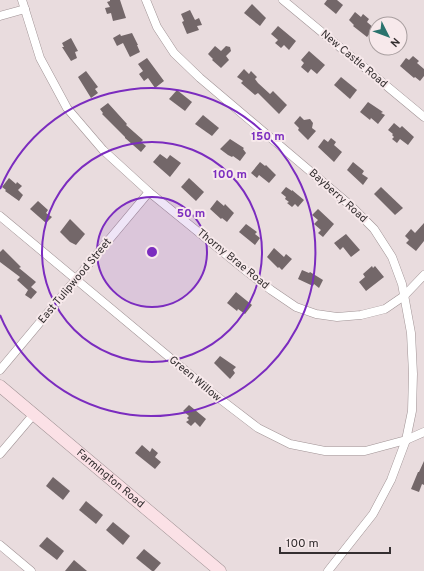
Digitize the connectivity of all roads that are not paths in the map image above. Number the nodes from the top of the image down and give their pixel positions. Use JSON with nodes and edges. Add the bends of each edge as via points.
{"nodes":[{"id":1,"x":22,"y":0,"type":"edge"},
{"id":2,"x":146,"y":0,"type":"edge"},
{"id":3,"x":283,"y":0,"type":"edge"},
{"id":4,"x":25,"y":10,"type":"junction"},
{"id":5,"x":0,"y":16,"type":"edge"},
{"id":6,"x":424,"y":117,"type":"edge"},
{"id":7,"x":149,"y":192,"type":"junction"},
{"id":8,"x":0,"y":216,"type":"edge"},
{"id":9,"x":424,"y":275,"type":"edge"},
{"id":10,"x":76,"y":280,"type":"junction"},
{"id":11,"x":404,"y":296,"type":"junction"},
{"id":12,"x":0,"y":370,"type":"edge"},
{"id":13,"x":0,"y":386,"type":"edge"},
{"id":14,"x":34,"y":414,"type":"junction"},
{"id":15,"x":424,"y":432,"type":"edge"},
{"id":16,"x":406,"y":440,"type":"junction"},
{"id":17,"x":0,"y":454,"type":"edge"},
{"id":18,"x":0,"y":545,"type":"edge"},
{"id":19,"x":31,"y":571,"type":"edge"},
{"id":20,"x":220,"y":571,"type":"edge"},
{"id":21,"x":328,"y":571,"type":"edge"}],
"edges":[{"from":1,"to":4,"type":"street","name":"Thorny Brae Road"},
{"from":2,"to":11,"type":"street","name":"Bayberry Road","via":[[157,27],[174,53],[350,205],[374,229],[392,257]]},
{"from":3,"to":6,"type":"street","name":"New Castle Road"},
{"from":4,"to":5,"type":"street"},
{"from":4,"to":7,"type":"street","name":"Thorny Brae Road","via":[[40,58],[67,108],[103,150]]},
{"from":7,"to":10,"type":"street","name":"East Tulipwood Street"},
{"from":7,"to":11,"type":"street","name":"Thorny Brae Road","via":[[245,270],[296,306],[316,314],[337,317],[361,315],[385,309]]},
{"from":8,"to":10,"type":"street","name":"Green Willow"},
{"from":9,"to":11,"type":"street","name":"Thorny Brae Road"},
{"from":10,"to":12,"type":"street","name":"East Tulipwood Street"},
{"from":10,"to":16,"type":"street","name":"Green Willow","via":[[232,410],[258,428],[290,444],[325,451],[365,451]]},
{"from":11,"to":16,"type":"street","name":"Bayberry Road","via":[[411,333],[413,374],[412,411]]},
{"from":13,"to":14,"type":"street","name":"Farmington Road"},
{"from":14,"to":17,"type":"street"},
{"from":14,"to":20,"type":"street","name":"Farmington Road"},
{"from":15,"to":16,"type":"street","name":"Green Willow"},
{"from":16,"to":21,"type":"street","name":"Bayberry Road","via":[[391,480],[373,514]]},
{"from":18,"to":19,"type":"street"}]}
